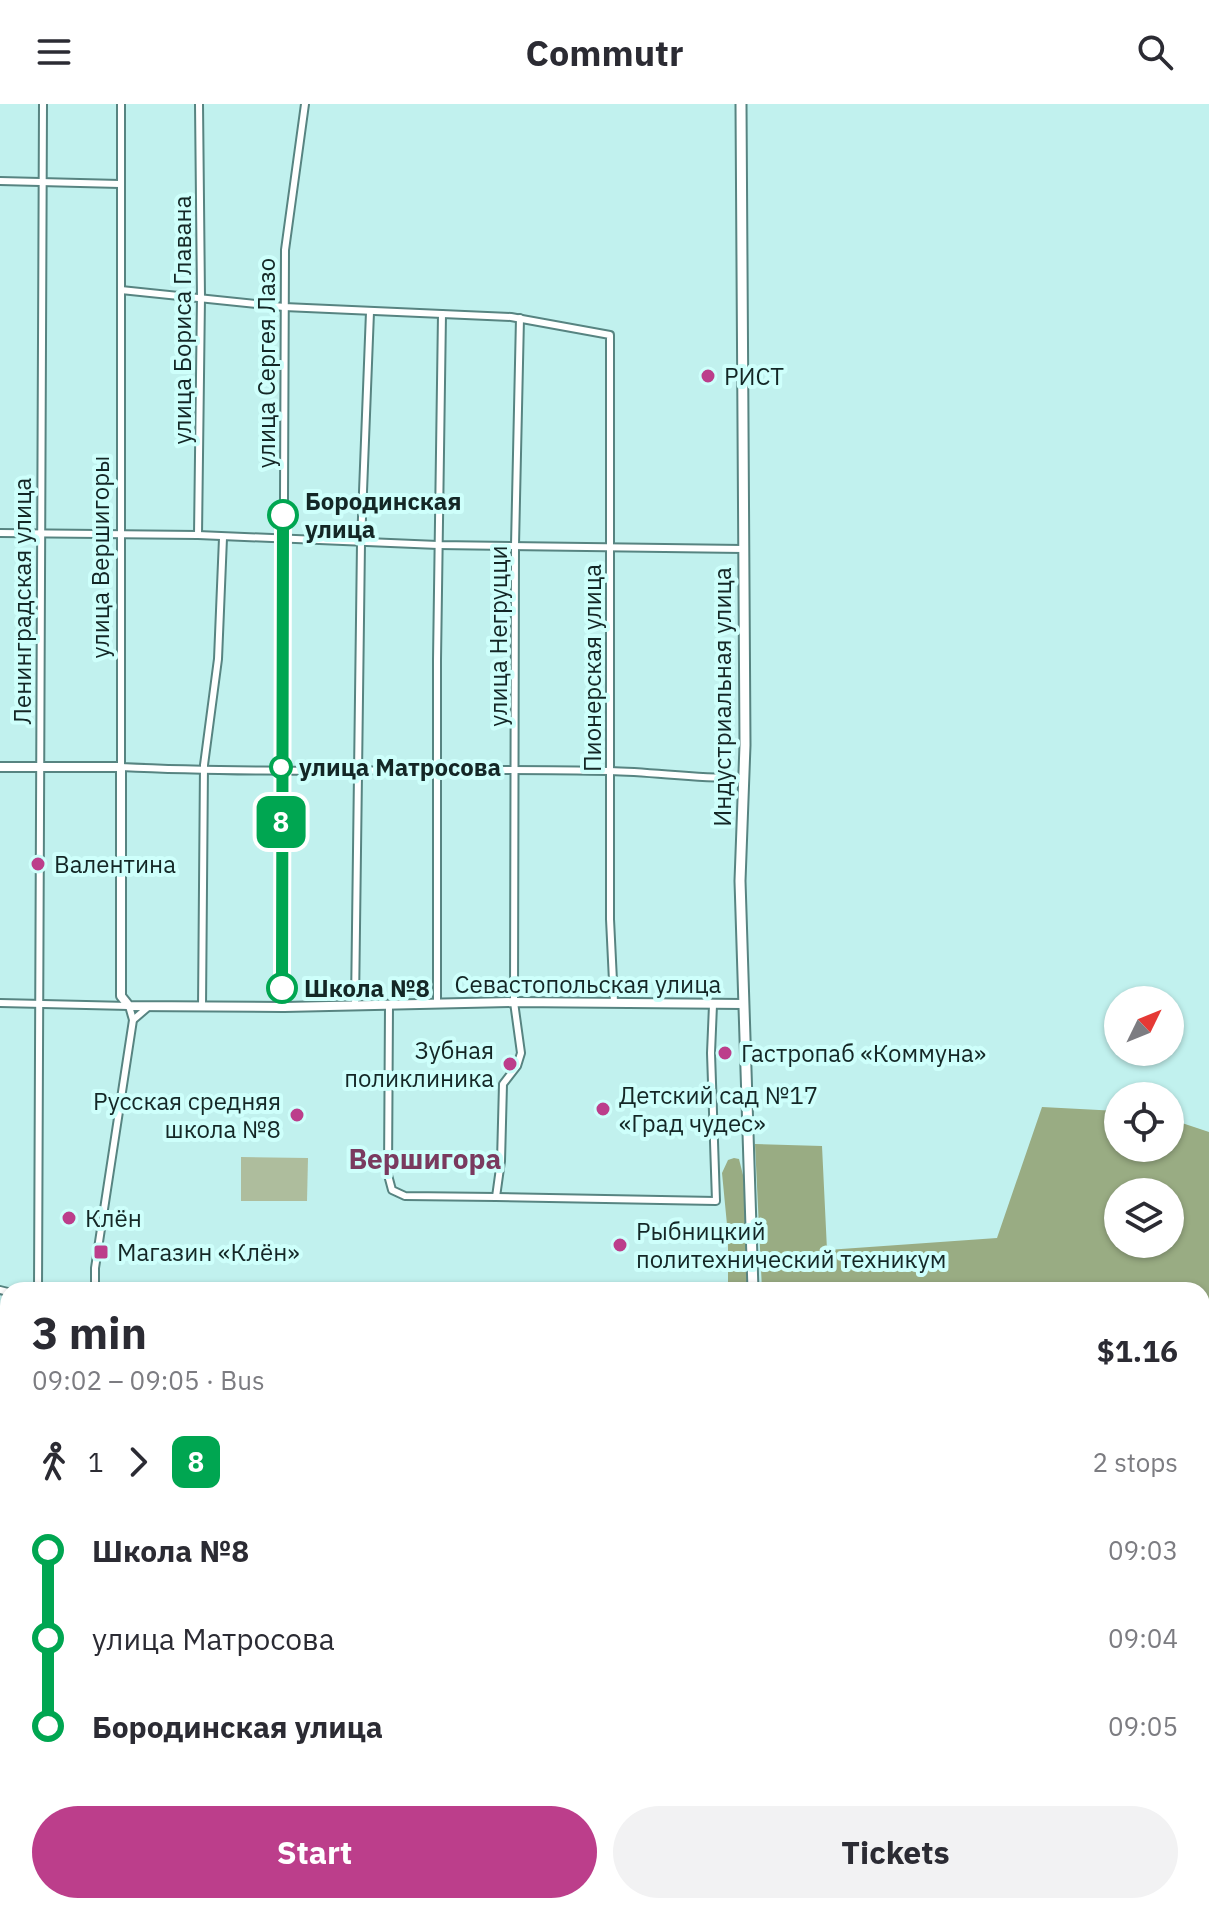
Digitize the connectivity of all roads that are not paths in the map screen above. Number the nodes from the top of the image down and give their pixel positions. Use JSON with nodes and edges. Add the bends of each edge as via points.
{"nodes":[{"id":1,"x":43,"y":104,"type":"edge"},
{"id":2,"x":121,"y":104,"type":"edge"},
{"id":3,"x":199,"y":104,"type":"edge"},
{"id":4,"x":305,"y":104,"type":"edge"},
{"id":5,"x":741,"y":104,"type":"edge"},
{"id":6,"x":0,"y":181,"type":"edge"},
{"id":7,"x":42,"y":182,"type":"junction"},
{"id":8,"x":120,"y":184,"type":"junction"},
{"id":9,"x":121,"y":290,"type":"junction"},
{"id":10,"x":201,"y":297,"type":"junction"},
{"id":11,"x":284,"y":307,"type":"junction"},
{"id":12,"x":370,"y":312,"type":"junction"},
{"id":13,"x":442,"y":314,"type":"junction"},
{"id":14,"x":520,"y":318,"type":"junction"},
{"id":15,"x":0,"y":533,"type":"edge"},
{"id":16,"x":40,"y":534,"type":"junction"},
{"id":17,"x":119,"y":535,"type":"junction"},
{"id":18,"x":198,"y":535,"type":"junction"},
{"id":19,"x":223,"y":538,"type":"junction"},
{"id":20,"x":283,"y":539,"type":"junction"},
{"id":21,"x":361,"y":543,"type":"junction"},
{"id":22,"x":438,"y":545,"type":"junction"},
{"id":23,"x":515,"y":545,"type":"junction"},
{"id":24,"x":611,"y":549,"type":"junction"},
{"id":25,"x":743,"y":549,"type":"junction"},
{"id":26,"x":39,"y":766,"type":"junction"},
{"id":27,"x":0,"y":767,"type":"edge"},
{"id":28,"x":121,"y":767,"type":"junction"},
{"id":29,"x":203,"y":771,"type":"junction"},
{"id":30,"x":356,"y":771,"type":"junction"},
{"id":31,"x":516,"y":771,"type":"junction"},
{"id":32,"x":610,"y":771,"type":"junction"},
{"id":33,"x":281,"y":772,"type":"junction"},
{"id":34,"x":437,"y":772,"type":"junction"},
{"id":35,"x":744,"y":778,"type":"junction"},
{"id":36,"x":514,"y":1002,"type":"junction"},
{"id":37,"x":614,"y":1002,"type":"junction"},
{"id":38,"x":0,"y":1003,"type":"edge"},
{"id":39,"x":38,"y":1004,"type":"junction"},
{"id":40,"x":437,"y":1004,"type":"junction"},
{"id":41,"x":744,"y":1004,"type":"junction"},
{"id":42,"x":355,"y":1005,"type":"junction"},
{"id":43,"x":389,"y":1005,"type":"junction"},
{"id":44,"x":713,"y":1005,"type":"junction"},
{"id":45,"x":129,"y":1006,"type":"junction"},
{"id":46,"x":202,"y":1007,"type":"junction"},
{"id":47,"x":284,"y":1007,"type":"junction"},
{"id":48,"x":147,"y":1008,"type":"junction"},
{"id":49,"x":133,"y":1020,"type":"junction"},
{"id":50,"x":496,"y":1197,"type":"junction"},
{"id":51,"x":38,"y":1282,"type":"edge"},
{"id":52,"x":95,"y":1282,"type":"edge"},
{"id":53,"x":753,"y":1282,"type":"edge"}],
"edges":[{"from":1,"to":7,"type":"street","name":"Ленинградская улица"},
{"from":2,"to":8,"type":"street","name":"улица Вершигоры"},
{"from":3,"to":10,"type":"street","name":"улица Бориса Главана"},
{"from":4,"to":11,"type":"street","name":"улица Сергея Лазо","via":[[285,250]]},
{"from":5,"to":25,"type":"main road","name":"Индустриальная улица"},
{"from":6,"to":7,"type":"street"},
{"from":7,"to":8,"type":"street"},
{"from":7,"to":16,"type":"street","name":"Ленинградская улица"},
{"from":8,"to":9,"type":"street","name":"улица Вершигоры"},
{"from":9,"to":10,"type":"street"},
{"from":9,"to":17,"type":"street","name":"улица Вершигоры"},
{"from":10,"to":11,"type":"street"},
{"from":10,"to":18,"type":"street","name":"улица Бориса Главана"},
{"from":11,"to":12,"type":"street"},
{"from":11,"to":20,"type":"street","name":"улица Сергея Лазо"},
{"from":12,"to":13,"type":"street"},
{"from":12,"to":21,"type":"street"},
{"from":13,"to":14,"type":"street"},
{"from":13,"to":22,"type":"street"},
{"from":14,"to":23,"type":"street","name":"улица Негруцци"},
{"from":14,"to":24,"type":"street","name":"Пионерская улица","via":[[610,335]]},
{"from":15,"to":16,"type":"street"},
{"from":16,"to":17,"type":"street"},
{"from":16,"to":26,"type":"street","name":"Ленинградская улица"},
{"from":17,"to":18,"type":"street"},
{"from":17,"to":28,"type":"street","name":"улица Вершигоры"},
{"from":18,"to":19,"type":"street"},
{"from":19,"to":20,"type":"street"},
{"from":19,"to":29,"type":"street","via":[[218,659]]},
{"from":20,"to":21,"type":"street"},
{"from":20,"to":33,"type":"street","name":"улица Сергея Лазо"},
{"from":21,"to":22,"type":"street"},
{"from":21,"to":30,"type":"street"},
{"from":22,"to":23,"type":"street"},
{"from":22,"to":34,"type":"street"},
{"from":23,"to":24,"type":"street"},
{"from":23,"to":31,"type":"street","name":"улица Негруцци"},
{"from":24,"to":25,"type":"street"},
{"from":24,"to":32,"type":"street","name":"Пионерская улица"},
{"from":25,"to":35,"type":"main road","name":"Индустриальная улица"},
{"from":26,"to":27,"type":"street"},
{"from":26,"to":28,"type":"street"},
{"from":26,"to":39,"type":"street","name":"Ленинградская улица"},
{"from":28,"to":29,"type":"street"},
{"from":28,"to":45,"type":"street","name":"улица Вершигоры","via":[[121,996]]},
{"from":29,"to":33,"type":"street"},
{"from":29,"to":46,"type":"street"},
{"from":30,"to":33,"type":"street"},
{"from":30,"to":34,"type":"street"},
{"from":30,"to":42,"type":"street"},
{"from":31,"to":32,"type":"street"},
{"from":31,"to":34,"type":"street"},
{"from":31,"to":36,"type":"street","name":"улица Негруцци"},
{"from":32,"to":35,"type":"street"},
{"from":32,"to":37,"type":"street","name":"Пионерская улица"},
{"from":33,"to":47,"type":"street","name":"улица Сергея Лазо"},
{"from":34,"to":40,"type":"street"},
{"from":35,"to":41,"type":"main road","name":"Индустриальная улица"},
{"from":36,"to":37,"type":"street","name":"Севастопольская улица"},
{"from":36,"to":40,"type":"street","name":"Севастопольская улица"},
{"from":36,"to":50,"type":"street","name":"улица Негруцци","via":[[521,1053],[503,1084]]},
{"from":37,"to":44,"type":"street","name":"Севастопольская улица"},
{"from":38,"to":39,"type":"street","name":"Севастопольская улица"},
{"from":39,"to":45,"type":"street","name":"Севастопольская улица"},
{"from":39,"to":51,"type":"street","name":"Ленинградская улица"},
{"from":40,"to":43,"type":"street","name":"Севастопольская улица"},
{"from":41,"to":44,"type":"street","name":"Севастопольская улица"},
{"from":41,"to":53,"type":"main road","name":"Индустриальная улица"},
{"from":42,"to":43,"type":"street","name":"Севастопольская улица"},
{"from":42,"to":47,"type":"street","name":"Севастопольская улица"},
{"from":43,"to":50,"type":"street","via":[[392,1190],[405,1196]]},
{"from":44,"to":50,"type":"street","via":[[716,1201]]},
{"from":45,"to":48,"type":"street","name":"Севастопольская улица"},
{"from":45,"to":49,"type":"street"},
{"from":46,"to":47,"type":"street","name":"Севастопольская улица"},
{"from":46,"to":48,"type":"street","name":"Севастопольская улица"},
{"from":48,"to":49,"type":"street"},
{"from":49,"to":52,"type":"street"}]}
